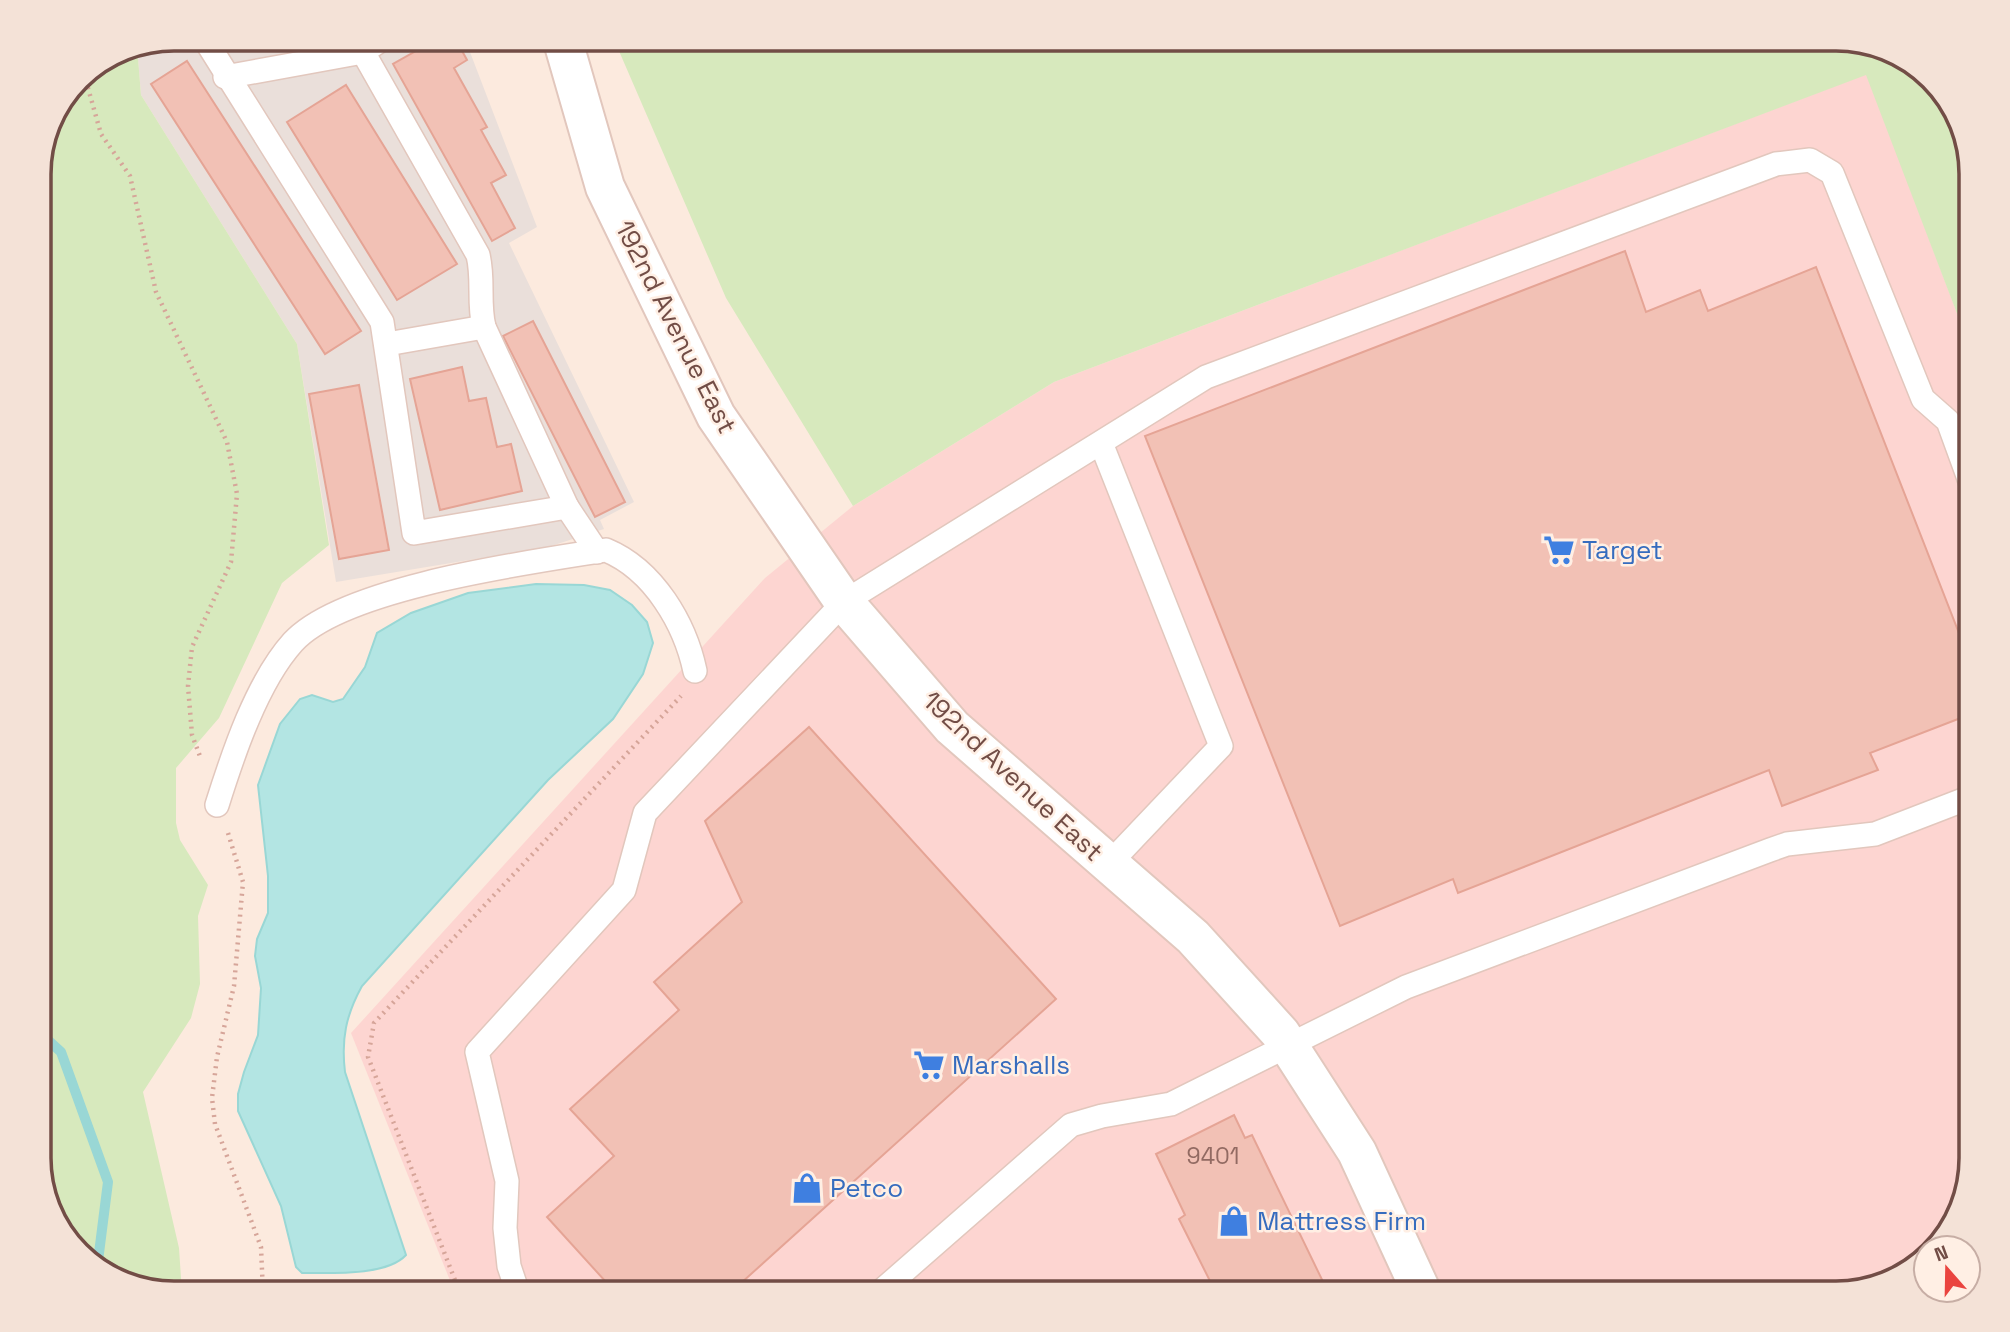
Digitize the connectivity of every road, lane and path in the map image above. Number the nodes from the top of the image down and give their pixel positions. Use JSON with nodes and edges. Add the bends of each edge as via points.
{"nodes":[{"id":1,"x":211,"y":51,"type":"edge"},
{"id":2,"x":566,"y":51,"type":"edge"},
{"id":3,"x":363,"y":52,"type":"joint"},
{"id":4,"x":225,"y":77,"type":"junction"},
{"id":5,"x":88,"y":86,"type":"edge"},
{"id":6,"x":484,"y":327,"type":"junction"},
{"id":7,"x":387,"y":344,"type":"junction"},
{"id":8,"x":1101,"y":443,"type":"junction"},
{"id":9,"x":1959,"y":450,"type":"edge"},
{"id":10,"x":567,"y":507,"type":"junction"},
{"id":11,"x":597,"y":552,"type":"junction"},
{"id":12,"x":844,"y":602,"type":"junction"},
{"id":13,"x":695,"y":671,"type":"joint"},
{"id":14,"x":1959,"y":802,"type":"edge"},
{"id":15,"x":217,"y":805,"type":"junction"},
{"id":16,"x":1108,"y":865,"type":"junction"},
{"id":17,"x":1289,"y":1046,"type":"junction"},
{"id":18,"x":262,"y":1281,"type":"edge"},
{"id":19,"x":455,"y":1281,"type":"edge"},
{"id":20,"x":514,"y":1281,"type":"edge"},
{"id":21,"x":892,"y":1281,"type":"edge"},
{"id":22,"x":1416,"y":1281,"type":"edge"}],
"edges":[{"from":1,"to":4,"type":"lane"},
{"from":2,"to":12,"type":"street","name":"192nd Avenue East","via":[[605,187],[716,416]]},
{"from":3,"to":4,"type":"lane"},
{"from":3,"to":6,"type":"lane","via":[[478,255]]},
{"from":4,"to":7,"type":"lane","via":[[382,322]]},
{"from":5,"to":15,"type":"path","via":[[101,134],[130,176],[156,292],[227,442],[236,494],[231,562],[191,646],[188,686],[191,735]]},
{"from":6,"to":7,"type":"lane"},
{"from":6,"to":10,"type":"lane"},
{"from":7,"to":10,"type":"lane","via":[[414,533]]},
{"from":8,"to":9,"type":"lane","via":[[1206,377],[1776,164],[1810,160],[1832,173],[1923,399],[1948,421]]},
{"from":8,"to":12,"type":"lane"},
{"from":8,"to":16,"type":"lane","via":[[1221,746]]},
{"from":10,"to":11,"type":"lane"},
{"from":11,"to":13,"type":"lane","via":[[619,555],[671,609],[690,646]]},
{"from":11,"to":15,"type":"lane","via":[[443,579],[375,598],[318,623],[295,640],[276,663]]},
{"from":12,"to":16,"type":"street","name":"192nd Avenue East","via":[[952,727]]},
{"from":12,"to":20,"type":"lane","via":[[645,813],[624,890],[477,1052],[507,1181],[505,1228]]},
{"from":13,"to":19,"type":"path","via":[[690,686],[374,1023],[368,1058]]},
{"from":14,"to":17,"type":"lane","via":[[1875,834],[1770,850],[1406,987]]},
{"from":15,"to":18,"type":"path","via":[[243,882],[234,986],[212,1098],[215,1125],[261,1247]]},
{"from":16,"to":17,"type":"street","name":"192nd Avenue East","via":[[1193,937]]},
{"from":17,"to":21,"type":"lane","via":[[1171,1104],[1071,1125]]},
{"from":17,"to":22,"type":"street","name":"192nd Avenue East","via":[[1357,1152]]}]}
